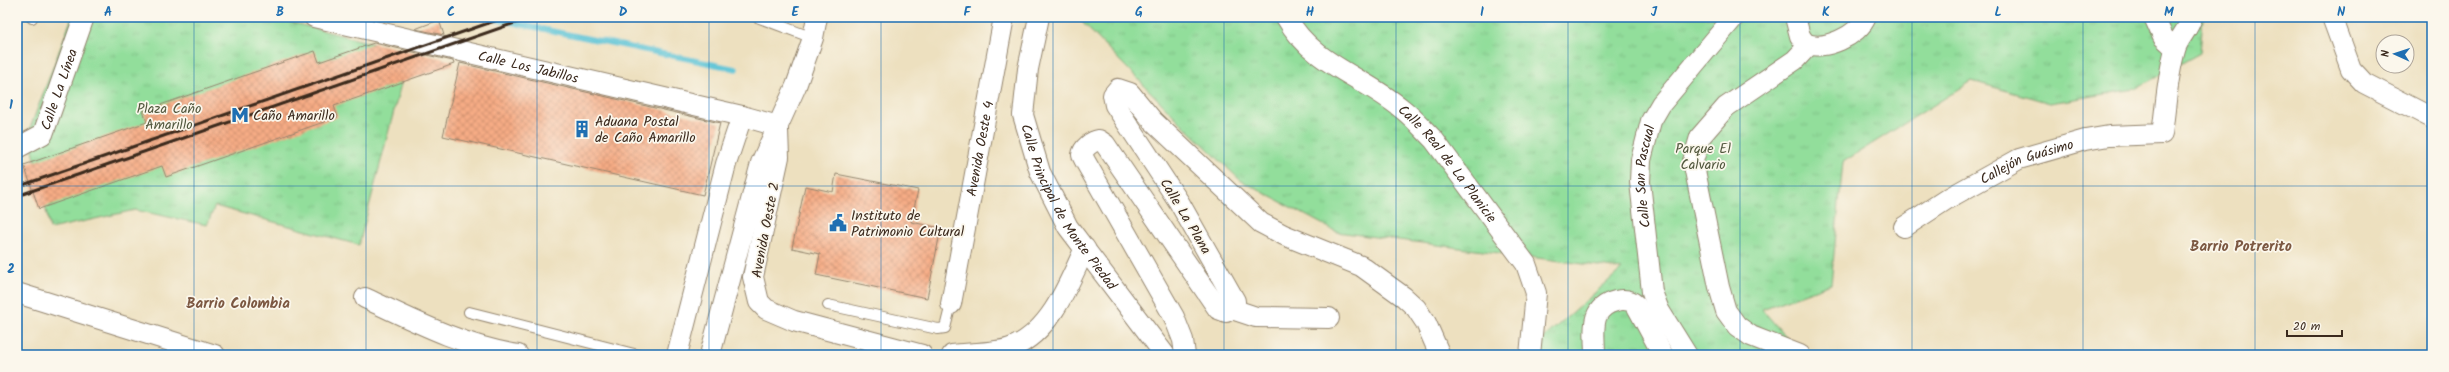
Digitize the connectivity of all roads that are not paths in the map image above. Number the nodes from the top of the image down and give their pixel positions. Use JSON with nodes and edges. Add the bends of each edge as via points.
{"nodes":[{"id":1,"x":84,"y":17,"type":"edge"},
{"id":2,"x":314,"y":17,"type":"edge"},
{"id":3,"x":757,"y":17,"type":"edge"},
{"id":4,"x":817,"y":17,"type":"edge"},
{"id":5,"x":1004,"y":17,"type":"edge"},
{"id":6,"x":1039,"y":17,"type":"edge"},
{"id":7,"x":1286,"y":17,"type":"edge"},
{"id":8,"x":1734,"y":17,"type":"edge"},
{"id":9,"x":1795,"y":17,"type":"edge"},
{"id":10,"x":1866,"y":17,"type":"edge"},
{"id":11,"x":2154,"y":17,"type":"edge"},
{"id":12,"x":2192,"y":17,"type":"edge"},
{"id":13,"x":2332,"y":17,"type":"edge"},
{"id":14,"x":813,"y":38,"type":"junction"},
{"id":15,"x":1809,"y":45,"type":"junction"},
{"id":16,"x":2175,"y":48,"type":"junction"},
{"id":17,"x":742,"y":116,"type":"junction"},
{"id":18,"x":2432,"y":118,"type":"edge"},
{"id":19,"x":778,"y":126,"type":"junction"},
{"id":20,"x":18,"y":146,"type":"edge"},
{"id":21,"x":1904,"y":227,"type":"dead end"},
{"id":22,"x":1085,"y":248,"type":"junction"},
{"id":23,"x":17,"y":293,"type":"edge"},
{"id":24,"x":365,"y":298,"type":"dead end"},
{"id":25,"x":951,"y":304,"type":"joint"},
{"id":26,"x":828,"y":305,"type":"dead end"},
{"id":27,"x":1232,"y":309,"type":"junction"},
{"id":28,"x":469,"y":312,"type":"dead end"},
{"id":29,"x":1329,"y":318,"type":"dead end"},
{"id":30,"x":215,"y":355,"type":"edge"},
{"id":31,"x":518,"y":355,"type":"edge"},
{"id":32,"x":638,"y":355,"type":"edge"},
{"id":33,"x":677,"y":355,"type":"edge"},
{"id":34,"x":710,"y":355,"type":"edge"},
{"id":35,"x":922,"y":355,"type":"edge"},
{"id":36,"x":952,"y":355,"type":"edge"},
{"id":37,"x":1165,"y":355,"type":"edge"},
{"id":38,"x":1185,"y":355,"type":"edge"},
{"id":39,"x":1440,"y":355,"type":"edge"},
{"id":40,"x":1530,"y":355,"type":"edge"},
{"id":41,"x":1595,"y":355,"type":"edge"},
{"id":42,"x":1663,"y":355,"type":"edge"},
{"id":43,"x":1687,"y":355,"type":"edge"},
{"id":44,"x":1800,"y":355,"type":"edge"}],
"edges":[{"from":1,"to":20,"type":"street","name":"Calle La Línea","via":[[43,134]]},
{"from":2,"to":17,"type":"street","name":"Calle Los Jabillos"},
{"from":3,"to":14,"type":"lane"},
{"from":4,"to":14,"type":"street","name":"Avenida Oeste 2"},
{"from":5,"to":25,"type":"street","name":"Avenida Oeste 4"},
{"from":6,"to":22,"type":"street","name":"Calle Principal de Monte Piedad","via":[[1024,95],[1025,127],[1040,172],[1068,227]]},
{"from":7,"to":40,"type":"street","name":"Calle Real de La Planicie","via":[[1299,37],[1314,52],[1400,107],[1420,125],[1434,140],[1526,264],[1536,293]]},
{"from":8,"to":43,"type":"street","name":"Calle San Pascual","via":[[1661,104],[1651,121],[1641,160],[1640,182],[1652,292],[1659,310]]},
{"from":9,"to":15,"type":"street","via":[[1800,36]]},
{"from":10,"to":15,"type":"street","via":[[1842,38],[1826,45]]},
{"from":11,"to":16,"type":"street","via":[[2163,37]]},
{"from":12,"to":16,"type":"street","via":[[2189,28]]},
{"from":13,"to":18,"type":"street","via":[[2351,69],[2364,83]]},
{"from":14,"to":19,"type":"street","name":"Avenida Oeste 2"},
{"from":15,"to":44,"type":"street","via":[[1795,60],[1726,107],[1700,137],[1693,161],[1726,311],[1737,326],[1751,336]]},
{"from":16,"to":21,"type":"street","name":"Callejón Guásimo","via":[[2164,104],[2162,134],[2091,139],[2019,159],[1947,199]]},
{"from":17,"to":19,"type":"street","name":"Calle Los Jabillos"},
{"from":17,"to":33,"type":"street","via":[[726,164]]},
{"from":19,"to":34,"type":"street","via":[[761,163]]},
{"from":19,"to":35,"type":"street","name":"Avenida Oeste 2","via":[[779,158],[753,277],[759,302],[766,309],[794,321]]},
{"from":22,"to":36,"type":"street","via":[[1067,288],[1040,329],[1012,348]]},
{"from":22,"to":37,"type":"street","name":"Calle Principal de Monte Piedad"},
{"from":23,"to":30,"type":"street"},
{"from":24,"to":31,"type":"street","via":[[424,325],[496,352]]},
{"from":25,"to":26,"type":"lane","via":[[945,328],[938,329]]},
{"from":27,"to":29,"type":"street","via":[[1256,317]]},
{"from":27,"to":38,"type":"street","name":"Calle La Plana","via":[[1221,311],[1213,304],[1105,144],[1099,140],[1085,148],[1082,155],[1085,161],[1174,317],[1183,340]]},
{"from":27,"to":39,"type":"street","name":"Calle La Plana","via":[[1235,306],[1233,294],[1179,202],[1115,105],[1113,95],[1118,89],[1130,94],[1153,121],[1261,223],[1361,266],[1404,297],[1416,308],[1426,323]]},
{"from":28,"to":32,"type":"lane"},
{"from":41,"to":42,"type":"street","via":[[1597,311],[1603,306],[1622,300],[1632,301],[1636,305]]}]}
